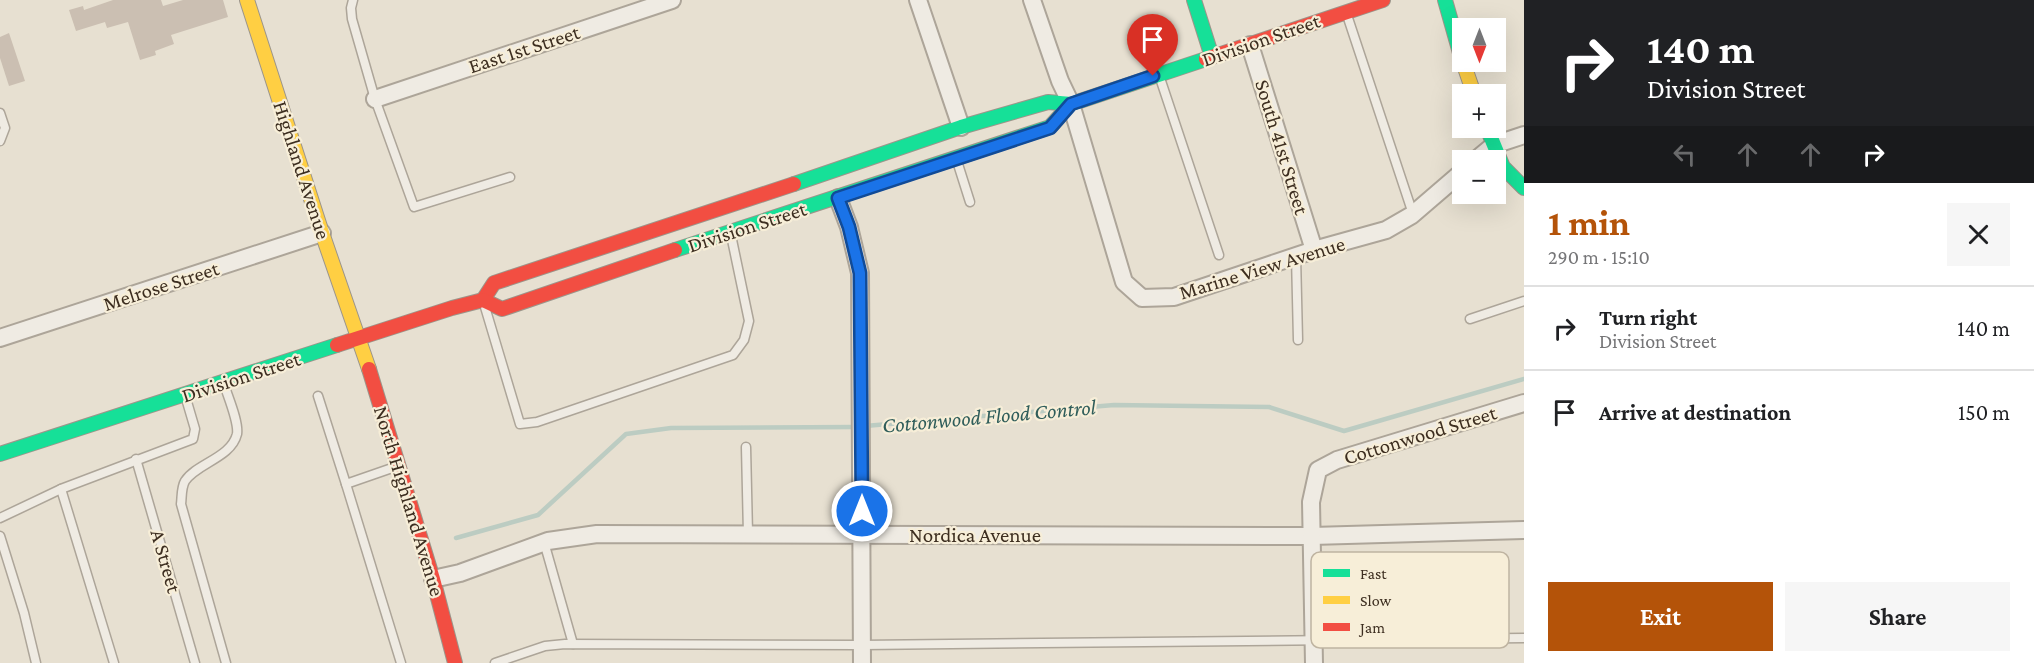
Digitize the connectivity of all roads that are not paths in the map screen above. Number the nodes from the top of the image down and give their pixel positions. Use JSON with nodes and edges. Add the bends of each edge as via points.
{"nodes":[{"id":1,"x":247,"y":0,"type":"edge"},
{"id":2,"x":353,"y":0,"type":"edge"},
{"id":3,"x":672,"y":0,"type":"edge"},
{"id":4,"x":918,"y":0,"type":"edge"},
{"id":5,"x":1032,"y":0,"type":"edge"},
{"id":6,"x":1194,"y":0,"type":"edge"},
{"id":7,"x":1383,"y":0,"type":"edge"},
{"id":8,"x":1445,"y":0,"type":"edge"},
{"id":9,"x":1342,"y":8,"type":"edge"},
{"id":10,"x":1452,"y":24,"type":"edge"},
{"id":11,"x":1251,"y":45,"type":"junction"},
{"id":12,"x":1212,"y":57,"type":"junction"},
{"id":13,"x":1159,"y":74,"type":"junction"},
{"id":14,"x":375,"y":99,"type":"junction"},
{"id":15,"x":1071,"y":104,"type":"junction"},
{"id":16,"x":0,"y":113,"type":"edge"},
{"id":17,"x":961,"y":128,"type":"junction"},
{"id":18,"x":1524,"y":135,"type":"edge"},
{"id":19,"x":1491,"y":138,"type":"edge"},
{"id":20,"x":0,"y":141,"type":"edge"},
{"id":21,"x":1494,"y":145,"type":"junction"},
{"id":22,"x":1488,"y":150,"type":"edge"},
{"id":23,"x":956,"y":157,"type":"junction"},
{"id":24,"x":510,"y":177,"type":"dead end"},
{"id":25,"x":1452,"y":181,"type":"edge"},
{"id":26,"x":1524,"y":188,"type":"edge"},
{"id":27,"x":838,"y":198,"type":"junction"},
{"id":28,"x":970,"y":202,"type":"dead end"},
{"id":29,"x":1413,"y":214,"type":"junction"},
{"id":30,"x":730,"y":232,"type":"junction"},
{"id":31,"x":322,"y":233,"type":"junction"},
{"id":32,"x":1314,"y":250,"type":"junction"},
{"id":33,"x":1219,"y":255,"type":"dead end"},
{"id":34,"x":1296,"y":256,"type":"junction"},
{"id":35,"x":483,"y":300,"type":"junction"},
{"id":36,"x":1524,"y":301,"type":"edge"},
{"id":37,"x":1470,"y":318,"type":"dead end"},
{"id":38,"x":0,"y":338,"type":"edge"},
{"id":39,"x":360,"y":339,"type":"junction"},
{"id":40,"x":1298,"y":340,"type":"dead end"},
{"id":41,"x":223,"y":382,"type":"junction"},
{"id":42,"x":185,"y":394,"type":"junction"},
{"id":43,"x":318,"y":396,"type":"dead end"},
{"id":44,"x":1524,"y":403,"type":"edge"},
{"id":45,"x":746,"y":447,"type":"dead end"},
{"id":46,"x":0,"y":454,"type":"edge"},
{"id":47,"x":136,"y":459,"type":"junction"},
{"id":48,"x":399,"y":466,"type":"junction"},
{"id":49,"x":346,"y":484,"type":"junction"},
{"id":50,"x":61,"y":489,"type":"junction"},
{"id":51,"x":0,"y":518,"type":"edge"},
{"id":52,"x":1524,"y":530,"type":"edge"},
{"id":53,"x":748,"y":534,"type":"junction"},
{"id":54,"x":862,"y":534,"type":"junction"},
{"id":55,"x":0,"y":536,"type":"edge"},
{"id":56,"x":1312,"y":536,"type":"junction"},
{"id":57,"x":544,"y":542,"type":"junction"},
{"id":58,"x":1312,"y":552,"type":"edge"},
{"id":59,"x":432,"y":579,"type":"junction"},
{"id":60,"x":1509,"y":638,"type":"edge"},
{"id":61,"x":1524,"y":638,"type":"edge"},
{"id":62,"x":1311,"y":640,"type":"edge"},
{"id":63,"x":573,"y":644,"type":"junction"},
{"id":64,"x":862,"y":645,"type":"junction"},
{"id":65,"x":1313,"y":648,"type":"edge"},
{"id":66,"x":36,"y":663,"type":"edge"},
{"id":67,"x":114,"y":663,"type":"edge"},
{"id":68,"x":195,"y":663,"type":"edge"},
{"id":69,"x":226,"y":663,"type":"edge"},
{"id":70,"x":401,"y":663,"type":"edge"},
{"id":71,"x":455,"y":663,"type":"edge"},
{"id":72,"x":495,"y":663,"type":"edge"},
{"id":73,"x":862,"y":663,"type":"edge"},
{"id":74,"x":1314,"y":663,"type":"edge"}],
"edges":[{"from":1,"to":31,"type":"main road","name":"Highland Avenue"},
{"from":2,"to":14,"type":"lane","via":[[352,19]]},
{"from":3,"to":14,"type":"street","name":"East 1st Street"},
{"from":4,"to":17,"type":"street"},
{"from":5,"to":15,"type":"street","name":"Marine View Avenue"},
{"from":6,"to":12,"type":"main road"},
{"from":7,"to":9,"type":"main road","name":"Division Street"},
{"from":8,"to":10,"type":"main road"},
{"from":9,"to":11,"type":"main road","name":"Division Street"},
{"from":9,"to":29,"type":"lane"},
{"from":11,"to":12,"type":"main road","name":"Division Street"},
{"from":11,"to":32,"type":"street","name":"South 41st Street"},
{"from":12,"to":13,"type":"main road","name":"Division Street"},
{"from":13,"to":15,"type":"main road","name":"Division Street"},
{"from":13,"to":33,"type":"lane"},
{"from":14,"to":24,"type":"lane","via":[[414,207]]},
{"from":15,"to":17,"type":"main road","name":"Division Street","via":[[1048,102]]},
{"from":15,"to":23,"type":"main road","name":"Division Street","via":[[1050,128]]},
{"from":15,"to":34,"type":"street","name":"Marine View Avenue","via":[[1124,282],[1142,298],[1174,297]]},
{"from":16,"to":20,"type":"lane","via":[[5,129]]},
{"from":17,"to":35,"type":"main road","name":"Division Street","via":[[494,283]]},
{"from":18,"to":21,"type":"street"},
{"from":19,"to":21,"type":"main road"},
{"from":21,"to":22,"type":"street"},
{"from":21,"to":26,"type":"main road","via":[[1503,167]]},
{"from":23,"to":27,"type":"main road","name":"Division Street"},
{"from":23,"to":28,"type":"lane"},
{"from":25,"to":29,"type":"street","name":"Marine View Avenue"},
{"from":27,"to":30,"type":"main road","name":"Division Street"},
{"from":27,"to":54,"type":"street","via":[[860,273]]},
{"from":29,"to":32,"type":"street","name":"Marine View Avenue","via":[[1386,230]]},
{"from":30,"to":35,"type":"main road","name":"Division Street","via":[[502,309]]},
{"from":30,"to":35,"type":"lane","via":[[749,321],[744,340],[732,355],[537,422],[520,424]]},
{"from":31,"to":38,"type":"street","name":"Melrose Street"},
{"from":31,"to":39,"type":"main road","name":"Highland Avenue"},
{"from":32,"to":34,"type":"street","name":"Marine View Avenue"},
{"from":34,"to":40,"type":"lane"},
{"from":35,"to":39,"type":"main road","name":"Division Street"},
{"from":36,"to":37,"type":"lane"},
{"from":39,"to":41,"type":"main road","name":"Division Street"},
{"from":39,"to":48,"type":"main road","name":"North Highland Avenue"},
{"from":41,"to":42,"type":"main road","name":"Division Street"},
{"from":41,"to":69,"type":"lane","via":[[237,434],[225,452],[186,480],[181,504]]},
{"from":42,"to":46,"type":"main road","name":"Division Street"},
{"from":42,"to":47,"type":"lane","via":[[195,429],[193,439]]},
{"from":43,"to":49,"type":"lane"},
{"from":44,"to":56,"type":"street","name":"Cottonwood Street","via":[[1337,460],[1318,470],[1311,502]]},
{"from":45,"to":53,"type":"lane"},
{"from":47,"to":50,"type":"lane"},
{"from":47,"to":68,"type":"lane","name":"A Street"},
{"from":48,"to":49,"type":"lane"},
{"from":48,"to":59,"type":"main road","name":"North Highland Avenue"},
{"from":49,"to":70,"type":"lane"},
{"from":50,"to":51,"type":"lane"},
{"from":50,"to":67,"type":"lane"},
{"from":52,"to":56,"type":"street","name":"Nordica Avenue"},
{"from":53,"to":54,"type":"street","name":"Nordica Avenue"},
{"from":53,"to":57,"type":"street","name":"Nordica Avenue","via":[[597,534]]},
{"from":54,"to":56,"type":"street","name":"Nordica Avenue"},
{"from":54,"to":64,"type":"street"},
{"from":55,"to":66,"type":"lane"},
{"from":56,"to":58,"type":"street"},
{"from":57,"to":59,"type":"street","name":"Nordica Avenue","via":[[460,573]]},
{"from":57,"to":63,"type":"lane"},
{"from":59,"to":71,"type":"main road","name":"North Highland Avenue"},
{"from":60,"to":61,"type":"lane"},
{"from":62,"to":64,"type":"lane"},
{"from":63,"to":64,"type":"lane"},
{"from":63,"to":72,"type":"lane","via":[[545,646]]},
{"from":64,"to":73,"type":"street"},
{"from":65,"to":74,"type":"street"}]}
